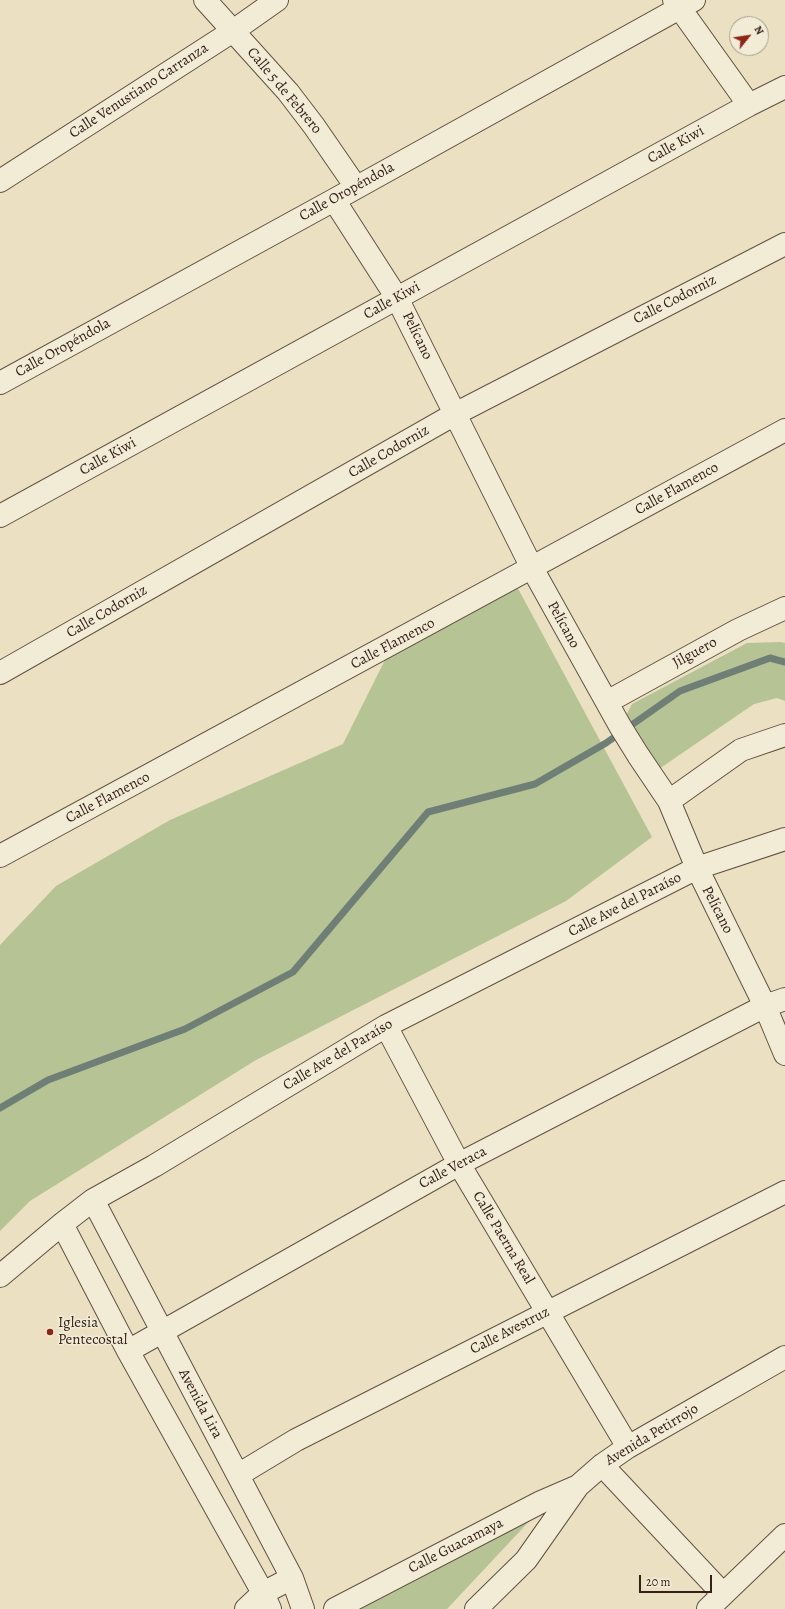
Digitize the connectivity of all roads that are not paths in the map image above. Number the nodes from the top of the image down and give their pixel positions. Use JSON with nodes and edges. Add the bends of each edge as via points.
{"nodes":[{"id":1,"x":205,"y":0,"type":"edge"},
{"id":2,"x":277,"y":0,"type":"edge"},
{"id":3,"x":682,"y":3,"type":"edge"},
{"id":4,"x":233,"y":31,"type":"junction"},
{"id":5,"x":785,"y":87,"type":"edge"},
{"id":6,"x":749,"y":105,"type":"junction"},
{"id":7,"x":0,"y":181,"type":"edge"},
{"id":8,"x":356,"y":187,"type":"junction"},
{"id":9,"x":334,"y":200,"type":"junction"},
{"id":10,"x":785,"y":244,"type":"edge"},
{"id":11,"x":398,"y":298,"type":"junction"},
{"id":12,"x":0,"y":383,"type":"edge"},
{"id":13,"x":455,"y":414,"type":"junction"},
{"id":14,"x":785,"y":430,"type":"edge"},
{"id":15,"x":0,"y":516,"type":"edge"},
{"id":16,"x":532,"y":568,"type":"junction"},
{"id":17,"x":784,"y":610,"type":"edge"},
{"id":18,"x":0,"y":673,"type":"edge"},
{"id":19,"x":607,"y":702,"type":"junction"},
{"id":20,"x":785,"y":735,"type":"edge"},
{"id":21,"x":669,"y":801,"type":"junction"},
{"id":22,"x":785,"y":838,"type":"edge"},
{"id":23,"x":0,"y":856,"type":"edge"},
{"id":24,"x":696,"y":868,"type":"junction"},
{"id":25,"x":775,"y":1002,"type":"edge"},
{"id":26,"x":386,"y":1026,"type":"junction"},
{"id":27,"x":785,"y":1054,"type":"edge"},
{"id":28,"x":459,"y":1164,"type":"junction"},
{"id":29,"x":785,"y":1192,"type":"edge"},
{"id":30,"x":93,"y":1200,"type":"junction"},
{"id":31,"x":62,"y":1224,"type":"junction"},
{"id":32,"x":0,"y":1276,"type":"edge"},
{"id":33,"x":547,"y":1313,"type":"junction"},
{"id":34,"x":162,"y":1332,"type":"junction"},
{"id":35,"x":128,"y":1350,"type":"junction"},
{"id":36,"x":785,"y":1356,"type":"edge"},
{"id":37,"x":628,"y":1447,"type":"junction"},
{"id":38,"x":602,"y":1465,"type":"junction"},
{"id":39,"x":238,"y":1475,"type":"junction"},
{"id":40,"x":578,"y":1486,"type":"junction"},
{"id":41,"x":785,"y":1535,"type":"edge"},
{"id":42,"x":292,"y":1578,"type":"junction"},
{"id":43,"x":266,"y":1601,"type":"edge"},
{"id":44,"x":715,"y":1602,"type":"edge"},
{"id":45,"x":246,"y":1609,"type":"edge"},
{"id":46,"x":303,"y":1609,"type":"edge"},
{"id":47,"x":335,"y":1609,"type":"edge"},
{"id":48,"x":476,"y":1609,"type":"edge"}],
"edges":[{"from":1,"to":4,"type":"street","name":"Calle 5 de Febrero"},
{"from":2,"to":4,"type":"street","name":"Calle Venustiano Carranza"},
{"from":3,"to":6,"type":"street"},
{"from":3,"to":8,"type":"street","name":"Calle Oropéndola"},
{"from":4,"to":7,"type":"street","name":"Calle Venustiano Carranza"},
{"from":4,"to":8,"type":"street","name":"Calle 5 de Febrero","via":[[288,92]]},
{"from":5,"to":6,"type":"street","name":"Calle Kiwi"},
{"from":6,"to":11,"type":"street","name":"Calle Kiwi"},
{"from":8,"to":9,"type":"street","name":"Calle Oropéndola"},
{"from":9,"to":11,"type":"street","name":"Pelícano"},
{"from":9,"to":12,"type":"street","name":"Calle Oropéndola"},
{"from":10,"to":13,"type":"street","name":"Calle Codorniz"},
{"from":11,"to":13,"type":"street","name":"Pelícano"},
{"from":11,"to":15,"type":"street","name":"Calle Kiwi"},
{"from":13,"to":16,"type":"street","name":"Pelícano"},
{"from":13,"to":18,"type":"street","name":"Calle Codorniz"},
{"from":14,"to":16,"type":"street","name":"Calle Flamenco"},
{"from":16,"to":19,"type":"street","name":"Pelícano"},
{"from":16,"to":23,"type":"street","name":"Calle Flamenco"},
{"from":17,"to":19,"type":"street","name":"Jilguero","via":[[738,630]]},
{"from":19,"to":21,"type":"street","name":"Pelícano","via":[[638,756]]},
{"from":20,"to":21,"type":"street","via":[[741,750]]},
{"from":21,"to":24,"type":"street","name":"Pelícano"},
{"from":22,"to":24,"type":"street","name":"Calle Ave del Paraíso"},
{"from":24,"to":25,"type":"street","name":"Pelícano"},
{"from":24,"to":26,"type":"street","name":"Calle Ave del Paraíso"},
{"from":25,"to":27,"type":"street","name":"Pelícano"},
{"from":25,"to":28,"type":"street","name":"Calle Veraca"},
{"from":26,"to":28,"type":"street","name":"Calle Paerna Real"},
{"from":26,"to":30,"type":"street","name":"Calle Ave del Paraíso"},
{"from":28,"to":33,"type":"street","name":"Calle Paerna Real"},
{"from":28,"to":34,"type":"street","name":"Calle Veraca"},
{"from":29,"to":33,"type":"street","name":"Calle Avestruz"},
{"from":30,"to":31,"type":"street","name":"Calle Ave del Paraíso"},
{"from":30,"to":34,"type":"street","name":"Avenida Lira"},
{"from":31,"to":32,"type":"street","name":"Calle Ave del Paraíso"},
{"from":31,"to":35,"type":"street"},
{"from":33,"to":37,"type":"street","name":"Calle Paerna Real"},
{"from":33,"to":39,"type":"street","name":"Calle Avestruz","via":[[296,1440]]},
{"from":34,"to":35,"type":"street","name":"Calle Veraca"},
{"from":34,"to":39,"type":"street","name":"Avenida Lira"},
{"from":35,"to":43,"type":"street"},
{"from":36,"to":37,"type":"street","name":"Avenida Petirrojo"},
{"from":37,"to":38,"type":"street","name":"Avenida Petirrojo"},
{"from":38,"to":40,"type":"street","name":"Avenida Petirrojo"},
{"from":38,"to":44,"type":"street"},
{"from":39,"to":42,"type":"street","name":"Avenida Lira"},
{"from":40,"to":47,"type":"street","name":"Calle Guacamaya","via":[[541,1502]]},
{"from":40,"to":48,"type":"street","name":"Avenida Petirrojo","via":[[526,1560]]},
{"from":41,"to":44,"type":"street"},
{"from":42,"to":43,"type":"street"},
{"from":42,"to":46,"type":"street","name":"Avenida Lira"},
{"from":43,"to":45,"type":"street"}]}
